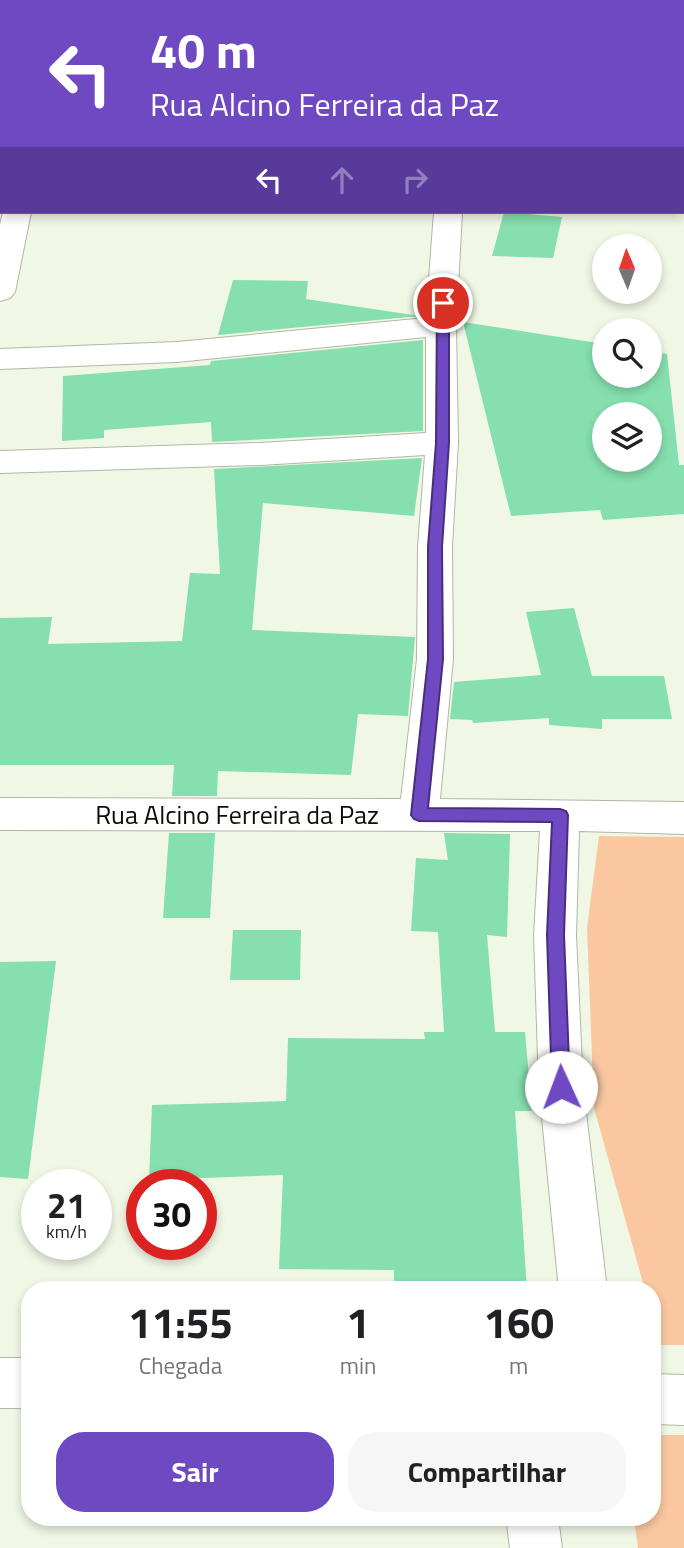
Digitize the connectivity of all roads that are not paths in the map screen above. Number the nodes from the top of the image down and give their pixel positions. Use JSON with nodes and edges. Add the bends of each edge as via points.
{"nodes":[{"id":1,"x":17,"y":214,"type":"edge"},
{"id":2,"x":448,"y":214,"type":"edge"},
{"id":3,"x":0,"y":292,"type":"edge"},
{"id":4,"x":441,"y":326,"type":"junction"},
{"id":5,"x":0,"y":359,"type":"edge"},
{"id":6,"x":442,"y":443,"type":"junction"},
{"id":7,"x":0,"y":462,"type":"edge"},
{"id":8,"x":0,"y":814,"type":"edge"},
{"id":9,"x":419,"y":815,"type":"junction"},
{"id":10,"x":560,"y":815,"type":"junction"},
{"id":11,"x":684,"y":818,"type":"edge"},
{"id":12,"x":582,"y":1281,"type":"edge"},
{"id":13,"x":0,"y":1383,"type":"edge"},
{"id":14,"x":21,"y":1383,"type":"edge"},
{"id":15,"x":661,"y":1399,"type":"edge"},
{"id":16,"x":684,"y":1400,"type":"edge"},
{"id":17,"x":533,"y":1526,"type":"edge"},
{"id":18,"x":536,"y":1548,"type":"edge"}],
"edges":[{"from":1,"to":3,"type":"street"},
{"from":2,"to":4,"type":"street"},
{"from":4,"to":5,"type":"street","via":[[177,352]]},
{"from":4,"to":6,"type":"street"},
{"from":6,"to":7,"type":"street"},
{"from":6,"to":9,"type":"street","via":[[435,547],[435,659]]},
{"from":8,"to":9,"type":"street","name":"Rua Alcino Ferreira da Paz"},
{"from":9,"to":10,"type":"street","name":"Rua Alcino Ferreira da Paz"},
{"from":10,"to":11,"type":"street","name":"Rua Alcino Ferreira da Paz"},
{"from":10,"to":12,"type":"street","via":[[555,935],[561,1087]]},
{"from":13,"to":14,"type":"street"},
{"from":15,"to":16,"type":"street"},
{"from":17,"to":18,"type":"street"}]}
